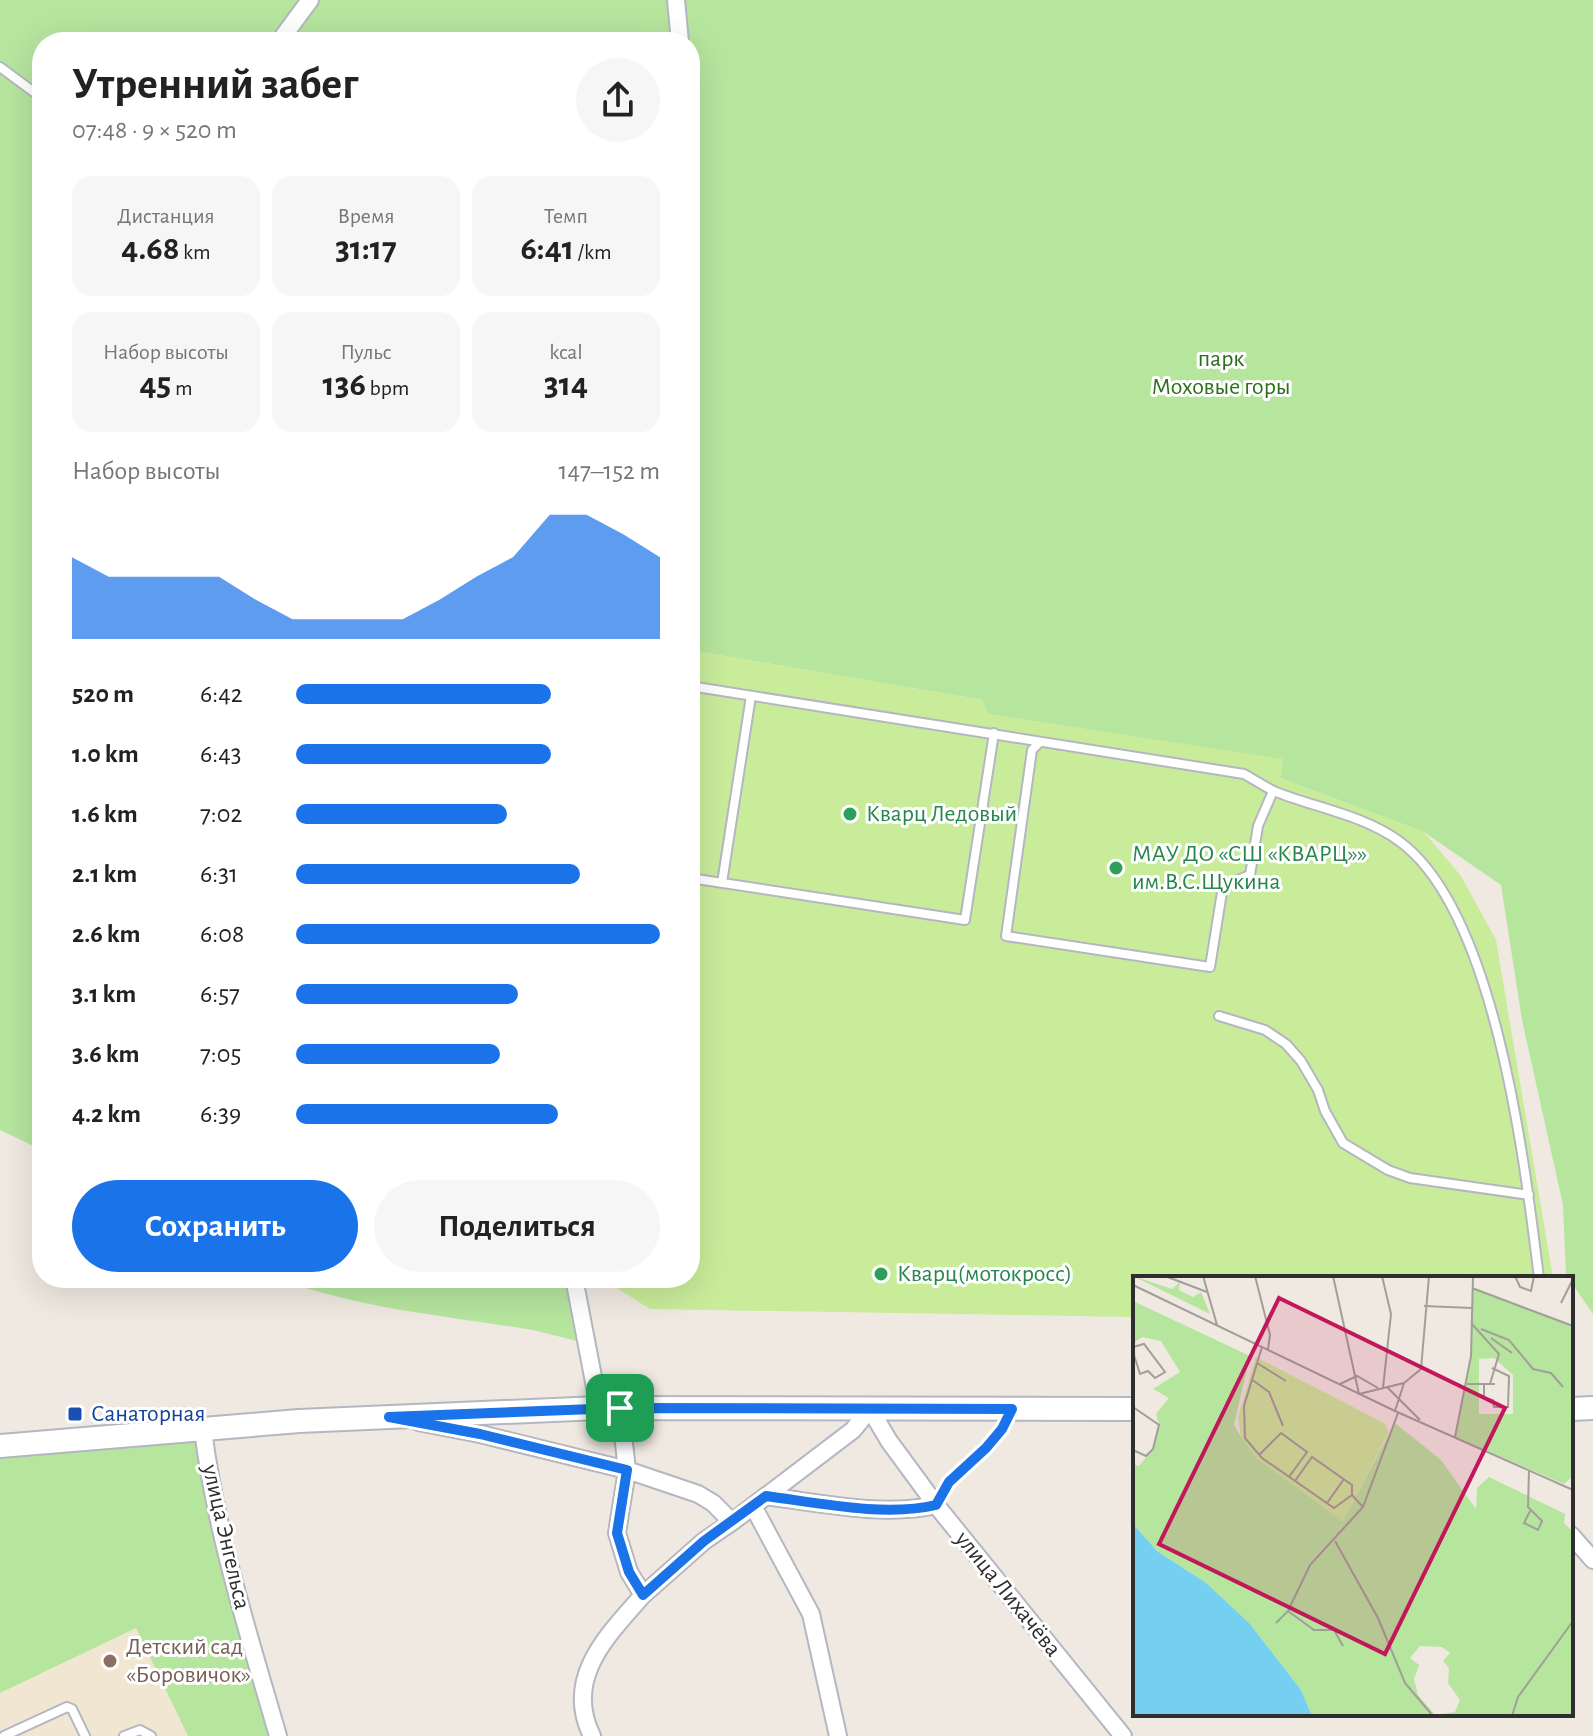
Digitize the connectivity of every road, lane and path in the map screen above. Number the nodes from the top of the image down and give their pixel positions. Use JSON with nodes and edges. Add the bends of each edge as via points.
{"nodes":[{"id":1,"x":310,"y":0,"type":"edge"},
{"id":2,"x":676,"y":0,"type":"edge"},
{"id":3,"x":286,"y":32,"type":"edge"},
{"id":4,"x":679,"y":32,"type":"edge"},
{"id":5,"x":0,"y":67,"type":"edge"},
{"id":6,"x":32,"y":91,"type":"edge"},
{"id":7,"x":700,"y":688,"type":"edge"},
{"id":8,"x":751,"y":696,"type":"junction"},
{"id":9,"x":994,"y":733,"type":"junction"},
{"id":10,"x":1039,"y":743,"type":"junction"},
{"id":11,"x":1273,"y":791,"type":"junction"},
{"id":12,"x":700,"y":880,"type":"edge"},
{"id":13,"x":722,"y":883,"type":"junction"},
{"id":14,"x":1219,"y":1016,"type":"dead end"},
{"id":15,"x":1529,"y":1195,"type":"junction"},
{"id":16,"x":1539,"y":1276,"type":"edge"},
{"id":17,"x":577,"y":1288,"type":"edge"},
{"id":18,"x":610,"y":1408,"type":"junction"},
{"id":19,"x":1593,"y":1408,"type":"edge"},
{"id":20,"x":870,"y":1409,"type":"junction"},
{"id":21,"x":1012,"y":1409,"type":"junction"},
{"id":22,"x":1133,"y":1409,"type":"edge"},
{"id":23,"x":1573,"y":1409,"type":"edge"},
{"id":24,"x":389,"y":1417,"type":"junction"},
{"id":25,"x":203,"y":1430,"type":"junction"},
{"id":26,"x":0,"y":1446,"type":"edge"},
{"id":27,"x":627,"y":1470,"type":"junction"},
{"id":28,"x":759,"y":1501,"type":"junction"},
{"id":29,"x":936,"y":1505,"type":"junction"},
{"id":30,"x":732,"y":1522,"type":"junction"},
{"id":31,"x":1573,"y":1537,"type":"edge"},
{"id":32,"x":1593,"y":1560,"type":"edge"},
{"id":33,"x":643,"y":1595,"type":"junction"},
{"id":34,"x":4,"y":1736,"type":"edge"},
{"id":35,"x":85,"y":1736,"type":"edge"},
{"id":36,"x":124,"y":1736,"type":"edge"},
{"id":37,"x":151,"y":1736,"type":"edge"},
{"id":38,"x":278,"y":1736,"type":"edge"},
{"id":39,"x":592,"y":1736,"type":"edge"},
{"id":40,"x":838,"y":1736,"type":"edge"},
{"id":41,"x":1123,"y":1736,"type":"edge"}],
"edges":[{"from":1,"to":3,"type":"street"},
{"from":2,"to":4,"type":"street"},
{"from":5,"to":6,"type":"lane"},
{"from":7,"to":8,"type":"lane"},
{"from":8,"to":9,"type":"lane"},
{"from":8,"to":13,"type":"lane"},
{"from":9,"to":10,"type":"lane"},
{"from":9,"to":13,"type":"lane","via":[[965,920]]},
{"from":10,"to":11,"type":"lane","via":[[1244,774]]},
{"from":10,"to":11,"type":"lane","via":[[1032,750],[1006,936],[1210,967],[1223,886],[1250,875],[1258,826]]},
{"from":11,"to":15,"type":"lane","via":[[1358,819],[1398,840],[1432,875],[1458,918],[1496,1020]]},
{"from":12,"to":13,"type":"lane"},
{"from":14,"to":15,"type":"lane","via":[[1265,1030],[1286,1044],[1318,1090],[1343,1143],[1388,1170],[1410,1178]]},
{"from":15,"to":16,"type":"lane"},
{"from":17,"to":18,"type":"street"},
{"from":18,"to":20,"type":"main road"},
{"from":18,"to":24,"type":"main road"},
{"from":18,"to":27,"type":"street"},
{"from":19,"to":23,"type":"main road"},
{"from":20,"to":21,"type":"main road"},
{"from":20,"to":28,"type":"street","via":[[853,1430]]},
{"from":20,"to":29,"type":"street","name":"улица Лихачёва"},
{"from":21,"to":22,"type":"main road"},
{"from":21,"to":29,"type":"lane","via":[[1002,1429],[949,1482]]},
{"from":24,"to":25,"type":"main road"},
{"from":24,"to":27,"type":"street"},
{"from":25,"to":26,"type":"main road"},
{"from":25,"to":38,"type":"street","name":"улица Энгельса","via":[[226,1551]]},
{"from":27,"to":30,"type":"street","via":[[698,1494]]},
{"from":27,"to":33,"type":"street","via":[[617,1533],[629,1572]]},
{"from":28,"to":29,"type":"street","via":[[916,1510]]},
{"from":28,"to":30,"type":"street"},
{"from":28,"to":40,"type":"street","via":[[811,1614]]},
{"from":29,"to":41,"type":"street","name":"улица Лихачёва"},
{"from":30,"to":33,"type":"street"},
{"from":31,"to":32,"type":"street"},
{"from":33,"to":39,"type":"street","via":[[591,1661],[583,1697]]},
{"from":34,"to":35,"type":"lane","via":[[64,1707],[72,1709]]},
{"from":36,"to":37,"type":"lane","via":[[140,1730]]}]}
